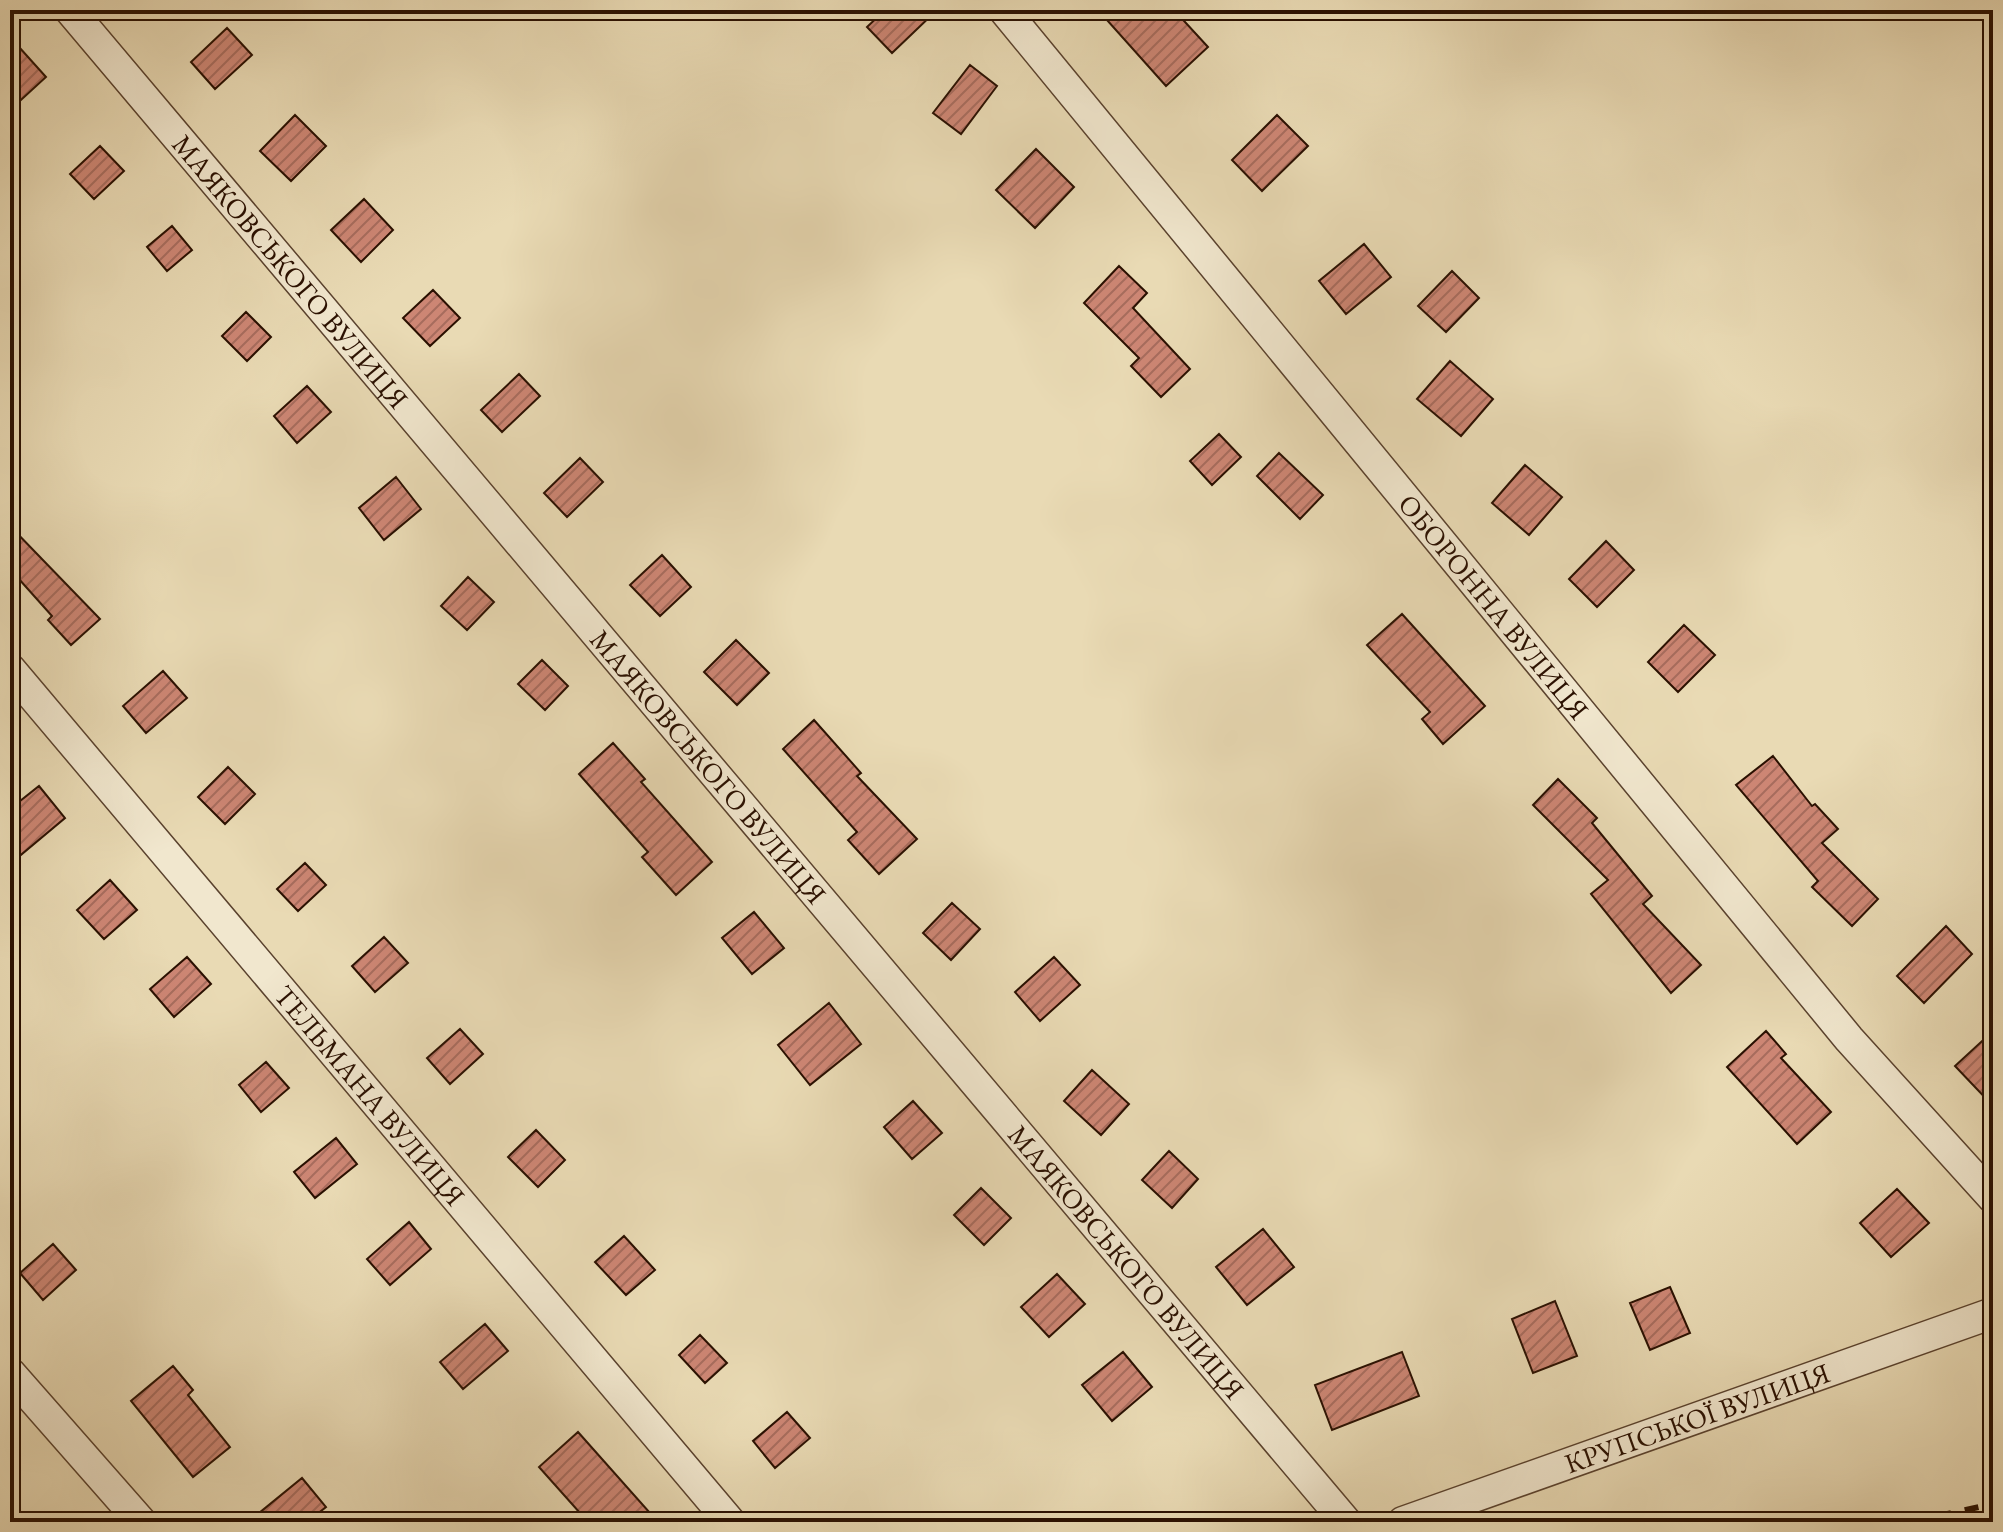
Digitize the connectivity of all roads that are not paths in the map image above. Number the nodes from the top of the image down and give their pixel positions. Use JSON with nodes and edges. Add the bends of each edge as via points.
{"nodes":[{"id":1,"x":70,"y":10,"type":"edge"},
{"id":2,"x":1004,"y":10,"type":"edge"},
{"id":3,"x":10,"y":669,"type":"edge"},
{"id":4,"x":1993,"y":1198,"type":"edge"},
{"id":5,"x":1993,"y":1313,"type":"edge"},
{"id":6,"x":10,"y":1373,"type":"edge"},
{"id":7,"x":141,"y":1522,"type":"edge"},
{"id":8,"x":730,"y":1522,"type":"edge"},
{"id":9,"x":1346,"y":1522,"type":"edge"},
{"id":10,"x":1403,"y":1522,"type":"edge"}],
"edges":[{"from":1,"to":9,"type":"street","name":"МАЯКОВСЬКОГО ВУЛИЦЯ"},
{"from":2,"to":4,"type":"street","name":"ОБОРОННА ВУЛИЦЯ","via":[[1849,1039]]},
{"from":3,"to":8,"type":"street","name":"ТЕЛЬМАНА ВУЛИЦЯ"},
{"from":5,"to":10,"type":"street","name":"КРУПСЬКОЇ ВУЛИЦЯ"},
{"from":6,"to":7,"type":"street"}]}
